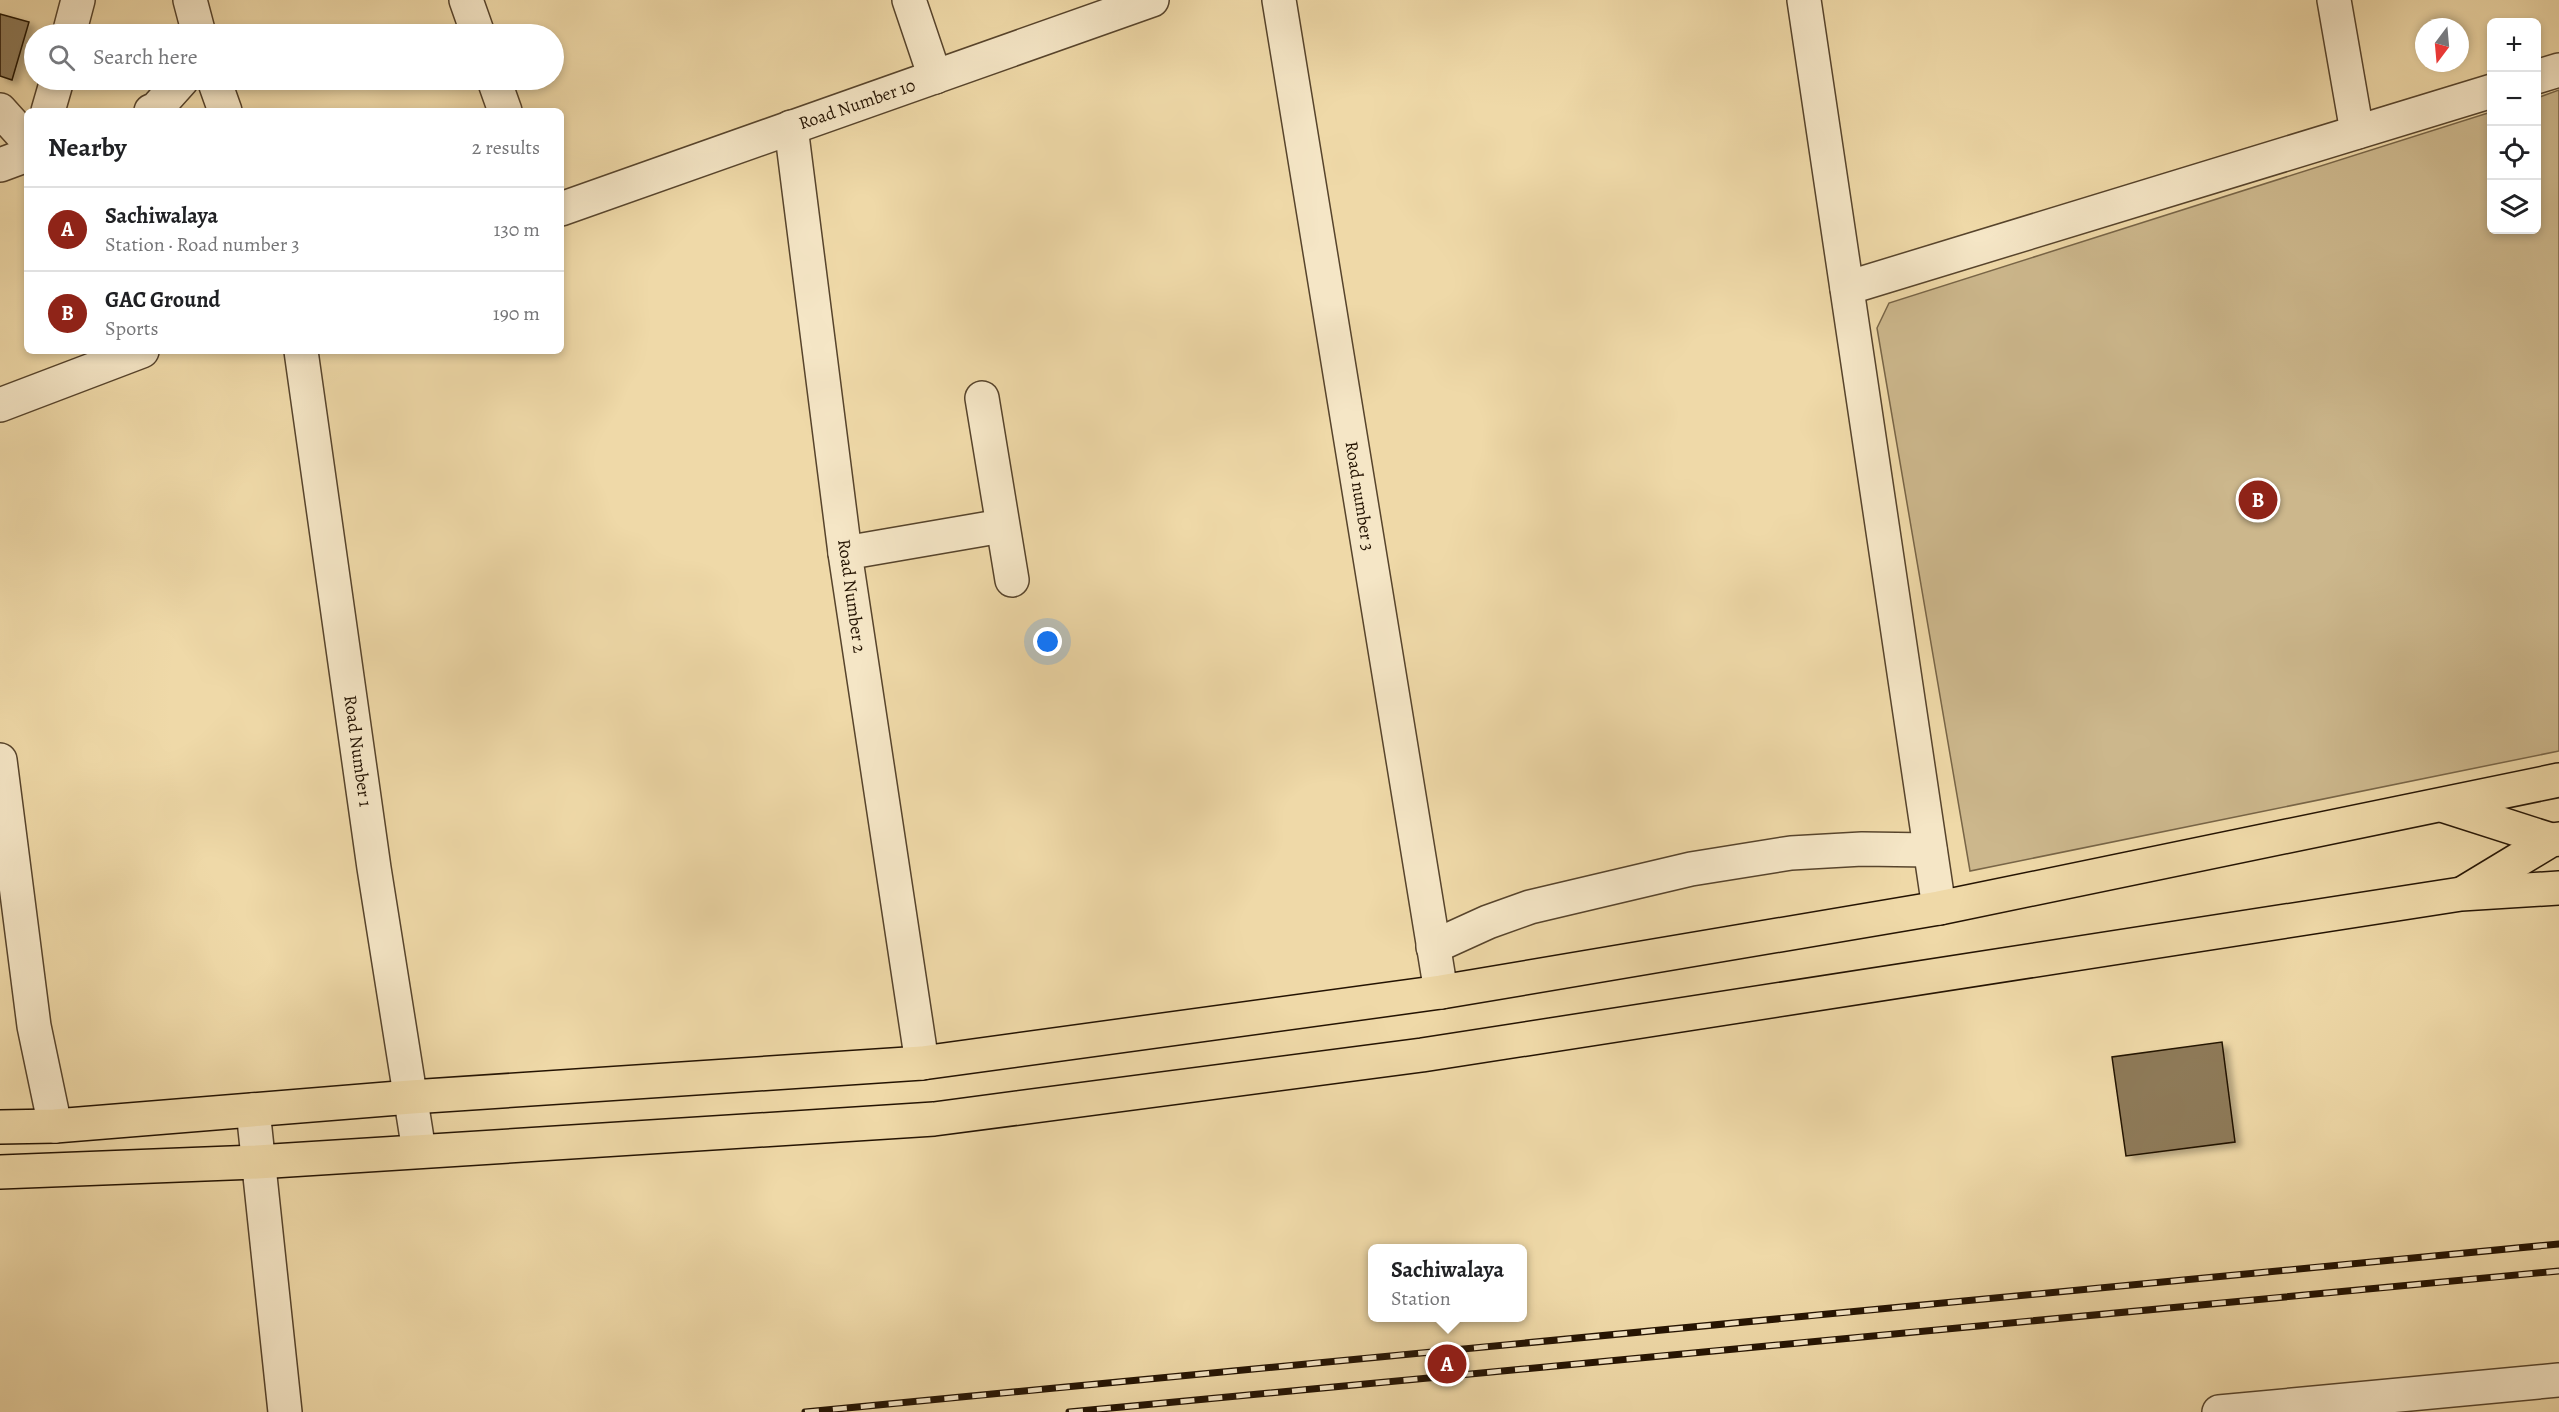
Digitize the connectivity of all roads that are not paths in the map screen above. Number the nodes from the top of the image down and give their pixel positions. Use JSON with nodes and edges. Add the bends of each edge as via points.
{"nodes":[{"id":1,"x":78,"y":0,"type":"edge"},
{"id":2,"x":189,"y":0,"type":"edge"},
{"id":3,"x":466,"y":0,"type":"edge"},
{"id":4,"x":909,"y":0,"type":"edge"},
{"id":5,"x":1152,"y":0,"type":"edge"},
{"id":6,"x":1279,"y":0,"type":"edge"},
{"id":7,"x":1804,"y":0,"type":"edge"},
{"id":8,"x":2334,"y":0,"type":"edge"},
{"id":9,"x":72,"y":24,"type":"edge"},
{"id":10,"x":196,"y":24,"type":"edge"},
{"id":11,"x":474,"y":24,"type":"edge"},
{"id":12,"x":2559,"y":70,"type":"edge"},
{"id":13,"x":2541,"y":75,"type":"edge"},
{"id":14,"x":935,"y":77,"type":"junction"},
{"id":15,"x":54,"y":90,"type":"edge"},
{"id":16,"x":173,"y":90,"type":"edge"},
{"id":17,"x":218,"y":90,"type":"edge"},
{"id":18,"x":498,"y":90,"type":"edge"},
{"id":19,"x":2487,"y":93,"type":"edge"},
{"id":20,"x":49,"y":108,"type":"edge"},
{"id":21,"x":157,"y":108,"type":"edge"},
{"id":22,"x":224,"y":108,"type":"edge"},
{"id":23,"x":504,"y":108,"type":"edge"},
{"id":24,"x":0,"y":110,"type":"edge"},
{"id":25,"x":791,"y":127,"type":"junction"},
{"id":26,"x":2356,"y":132,"type":"junction"},
{"id":27,"x":24,"y":137,"type":"edge"},
{"id":28,"x":24,"y":156,"type":"edge"},
{"id":29,"x":0,"y":165,"type":"edge"},
{"id":30,"x":564,"y":208,"type":"edge"},
{"id":31,"x":1847,"y":288,"type":"junction"},
{"id":32,"x":134,"y":354,"type":"edge"},
{"id":33,"x":301,"y":354,"type":"edge"},
{"id":34,"x":981,"y":398,"type":"dead end"},
{"id":35,"x":0,"y":405,"type":"edge"},
{"id":36,"x":1002,"y":526,"type":"junction"},
{"id":37,"x":845,"y":553,"type":"junction"},
{"id":38,"x":1012,"y":580,"type":"dead end"},
{"id":39,"x":0,"y":759,"type":"edge"},
{"id":40,"x":2559,"y":780,"type":"edge"},
{"id":41,"x":2443,"y":806,"type":"junction"},
{"id":42,"x":2555,"y":839,"type":"edge"},
{"id":43,"x":1930,"y":850,"type":"junction"},
{"id":44,"x":2559,"y":888,"type":"edge"},
{"id":45,"x":2461,"y":894,"type":"junction"},
{"id":46,"x":1939,"y":908,"type":"junction"},
{"id":47,"x":1433,"y":947,"type":"junction"},
{"id":48,"x":1441,"y":992,"type":"junction"},
{"id":49,"x":922,"y":1063,"type":"junction"},
{"id":50,"x":411,"y":1097,"type":"junction"},
{"id":51,"x":253,"y":1110,"type":"junction"},
{"id":52,"x":55,"y":1126,"type":"junction"},
{"id":53,"x":0,"y":1127,"type":"edge"},
{"id":54,"x":419,"y":1151,"type":"junction"},
{"id":55,"x":257,"y":1162,"type":"junction"},
{"id":56,"x":0,"y":1173,"type":"edge"},
{"id":57,"x":2559,"y":1380,"type":"edge"},
{"id":58,"x":285,"y":1412,"type":"edge"},
{"id":59,"x":2219,"y":1412,"type":"edge"}],
"edges":[{"from":1,"to":9,"type":"street"},
{"from":2,"to":10,"type":"street"},
{"from":3,"to":11,"type":"street"},
{"from":4,"to":14,"type":"street"},
{"from":5,"to":14,"type":"street","name":"Road Number 10"},
{"from":6,"to":47,"type":"street","name":"Road number 3"},
{"from":7,"to":31,"type":"street"},
{"from":8,"to":26,"type":"street"},
{"from":12,"to":13,"type":"street"},
{"from":14,"to":25,"type":"street","name":"Road Number 10"},
{"from":15,"to":20,"type":"street"},
{"from":16,"to":21,"type":"street"},
{"from":17,"to":22,"type":"street"},
{"from":18,"to":23,"type":"street"},
{"from":19,"to":26,"type":"street"},
{"from":24,"to":27,"type":"street"},
{"from":25,"to":30,"type":"street","name":"Road Number 10"},
{"from":25,"to":37,"type":"street","name":"Road Number 2"},
{"from":26,"to":31,"type":"street"},
{"from":28,"to":29,"type":"street"},
{"from":31,"to":43,"type":"street"},
{"from":32,"to":35,"type":"street"},
{"from":33,"to":50,"type":"street","name":"Road Number 1","via":[[374,868]]},
{"from":34,"to":36,"type":"street"},
{"from":36,"to":37,"type":"street"},
{"from":36,"to":38,"type":"street"},
{"from":37,"to":49,"type":"street","name":"Road Number 2"},
{"from":39,"to":52,"type":"street","via":[[34,1026]]},
{"from":40,"to":41,"type":"highway"},
{"from":41,"to":42,"type":"highway"},
{"from":41,"to":46,"type":"highway"},
{"from":42,"to":45,"type":"highway"},
{"from":43,"to":46,"type":"street"},
{"from":43,"to":47,"type":"street","via":[[1791,853],[1691,869],[1530,907]]},
{"from":44,"to":45,"type":"highway"},
{"from":45,"to":54,"type":"highway","via":[[1422,1055],[934,1119]]},
{"from":46,"to":48,"type":"highway"},
{"from":47,"to":48,"type":"street","name":"Road number 3"},
{"from":48,"to":49,"type":"highway"},
{"from":49,"to":50,"type":"highway"},
{"from":50,"to":51,"type":"highway"},
{"from":50,"to":54,"type":"street","name":"Road Number 1"},
{"from":51,"to":52,"type":"highway"},
{"from":51,"to":55,"type":"street"},
{"from":52,"to":53,"type":"highway"},
{"from":54,"to":55,"type":"highway"},
{"from":55,"to":56,"type":"highway"},
{"from":55,"to":58,"type":"street"},
{"from":57,"to":59,"type":"street"}]}
